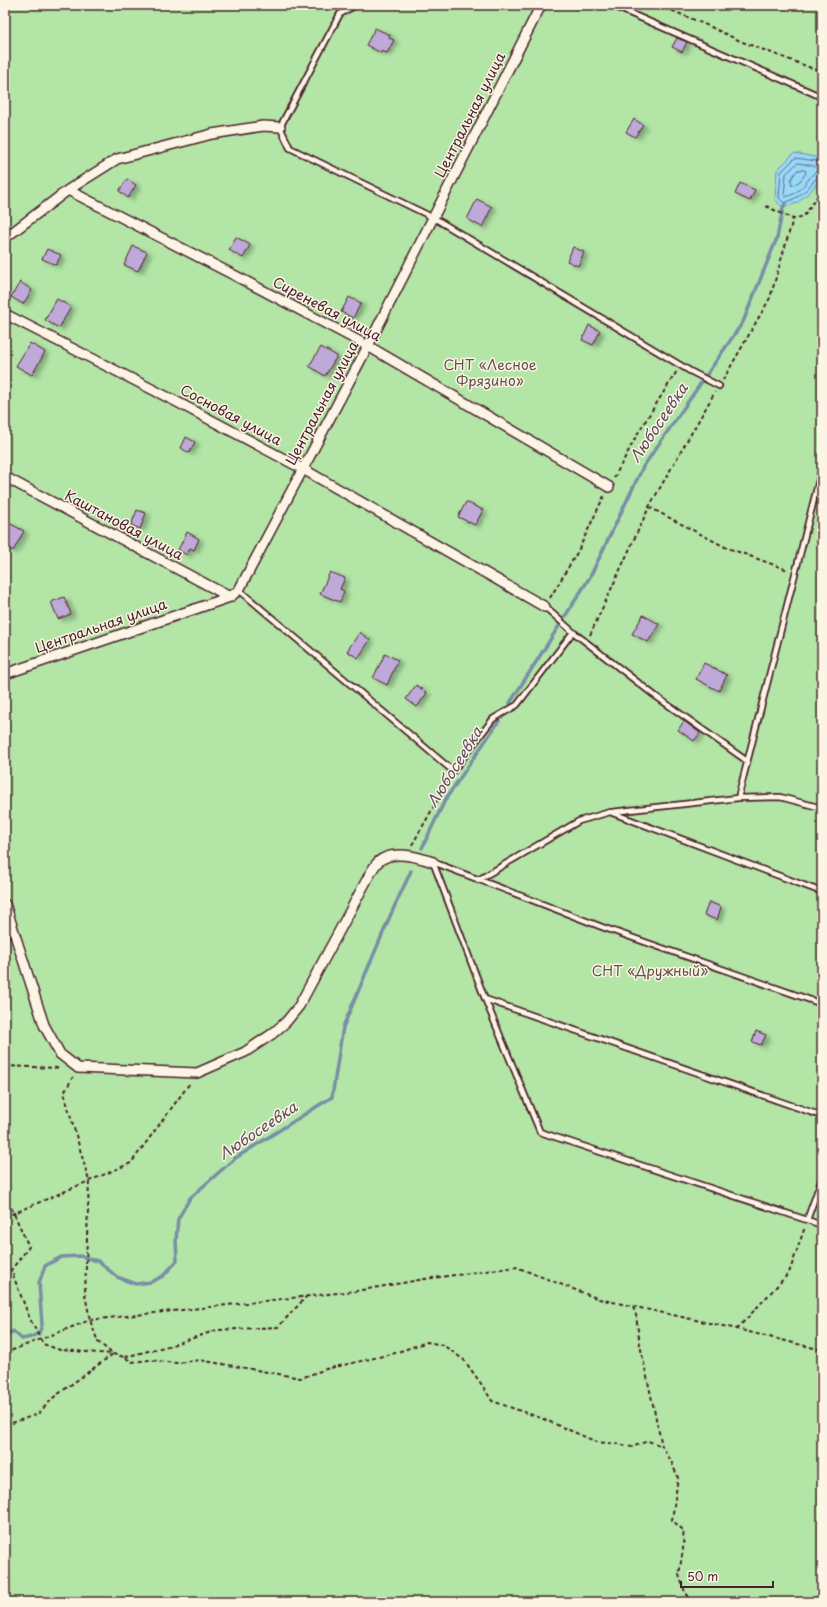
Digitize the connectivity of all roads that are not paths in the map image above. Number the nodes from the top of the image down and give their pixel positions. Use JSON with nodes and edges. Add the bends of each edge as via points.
{"nodes":[{"id":1,"x":356,"y":5,"type":"edge"},
{"id":2,"x":541,"y":5,"type":"edge"},
{"id":3,"x":611,"y":5,"type":"edge"},
{"id":4,"x":822,"y":96,"type":"edge"},
{"id":5,"x":280,"y":127,"type":"junction"},
{"id":6,"x":68,"y":190,"type":"junction"},
{"id":7,"x":434,"y":218,"type":"junction"},
{"id":8,"x":5,"y":238,"type":"edge"},
{"id":9,"x":5,"y":314,"type":"edge"},
{"id":10,"x":368,"y":346,"type":"junction"},
{"id":11,"x":719,"y":386,"type":"road end"},
{"id":12,"x":822,"y":468,"type":"edge"},
{"id":13,"x":303,"y":469,"type":"junction"},
{"id":14,"x":5,"y":477,"type":"edge"},
{"id":15,"x":608,"y":487,"type":"dead end"},
{"id":16,"x":239,"y":590,"type":"junction"},
{"id":17,"x":230,"y":597,"type":"junction"},
{"id":18,"x":545,"y":607,"type":"joint"},
{"id":19,"x":573,"y":632,"type":"junction"},
{"id":20,"x":5,"y":674,"type":"edge"},
{"id":21,"x":747,"y":761,"type":"junction"},
{"id":22,"x":738,"y":798,"type":"junction"},
{"id":23,"x":822,"y":808,"type":"edge"},
{"id":24,"x":610,"y":812,"type":"junction"},
{"id":25,"x":433,"y":862,"type":"junction"},
{"id":26,"x":478,"y":880,"type":"junction"},
{"id":27,"x":822,"y":892,"type":"edge"},
{"id":28,"x":5,"y":904,"type":"edge"},
{"id":29,"x":485,"y":999,"type":"junction"},
{"id":30,"x":822,"y":1004,"type":"edge"},
{"id":31,"x":822,"y":1116,"type":"edge"},
{"id":32,"x":822,"y":1178,"type":"edge"},
{"id":33,"x":807,"y":1220,"type":"junction"},
{"id":34,"x":822,"y":1225,"type":"edge"}],
"edges":[{"from":1,"to":5,"type":"lane","via":[[340,14]]},
{"from":2,"to":7,"type":"street","name":"Центральная улица"},
{"from":3,"to":4,"type":"lane"},
{"from":5,"to":6,"type":"street","via":[[263,126],[212,134],[117,159]]},
{"from":5,"to":7,"type":"lane","via":[[290,148]]},
{"from":6,"to":8,"type":"street"},
{"from":6,"to":10,"type":"street","name":"Сиреневая улица"},
{"from":7,"to":10,"type":"street","name":"Центральная улица"},
{"from":7,"to":11,"type":"lane"},
{"from":9,"to":13,"type":"street","name":"Сосновая улица"},
{"from":10,"to":13,"type":"street","name":"Центральная улица"},
{"from":10,"to":15,"type":"street","name":"Сиреневая улица"},
{"from":12,"to":21,"type":"lane"},
{"from":13,"to":16,"type":"street","name":"Центральная улица"},
{"from":13,"to":18,"type":"street","name":"Сосновая улица"},
{"from":14,"to":17,"type":"street","name":"Каштановая улица"},
{"from":16,"to":17,"type":"street","name":"Центральная улица"},
{"from":16,"to":19,"type":"lane","via":[[453,771],[493,719],[517,705]]},
{"from":17,"to":20,"type":"street","name":"Центральная улица"},
{"from":18,"to":19,"type":"lane"},
{"from":19,"to":21,"type":"lane","via":[[654,695]]},
{"from":21,"to":22,"type":"lane"},
{"from":22,"to":23,"type":"lane","via":[[780,797]]},
{"from":22,"to":24,"type":"lane"},
{"from":24,"to":26,"type":"lane","via":[[579,822]]},
{"from":24,"to":27,"type":"lane"},
{"from":25,"to":26,"type":"lane"},
{"from":25,"to":28,"type":"street","via":[[407,855],[389,856],[379,861],[299,1006],[286,1022],[245,1052],[197,1073],[78,1068],[60,1054],[44,1025]]},
{"from":25,"to":29,"type":"lane"},
{"from":26,"to":30,"type":"lane","via":[[602,927]]},
{"from":29,"to":31,"type":"lane"},
{"from":29,"to":33,"type":"lane","via":[[540,1132]]},
{"from":32,"to":33,"type":"lane"},
{"from":33,"to":34,"type":"lane"}]}
